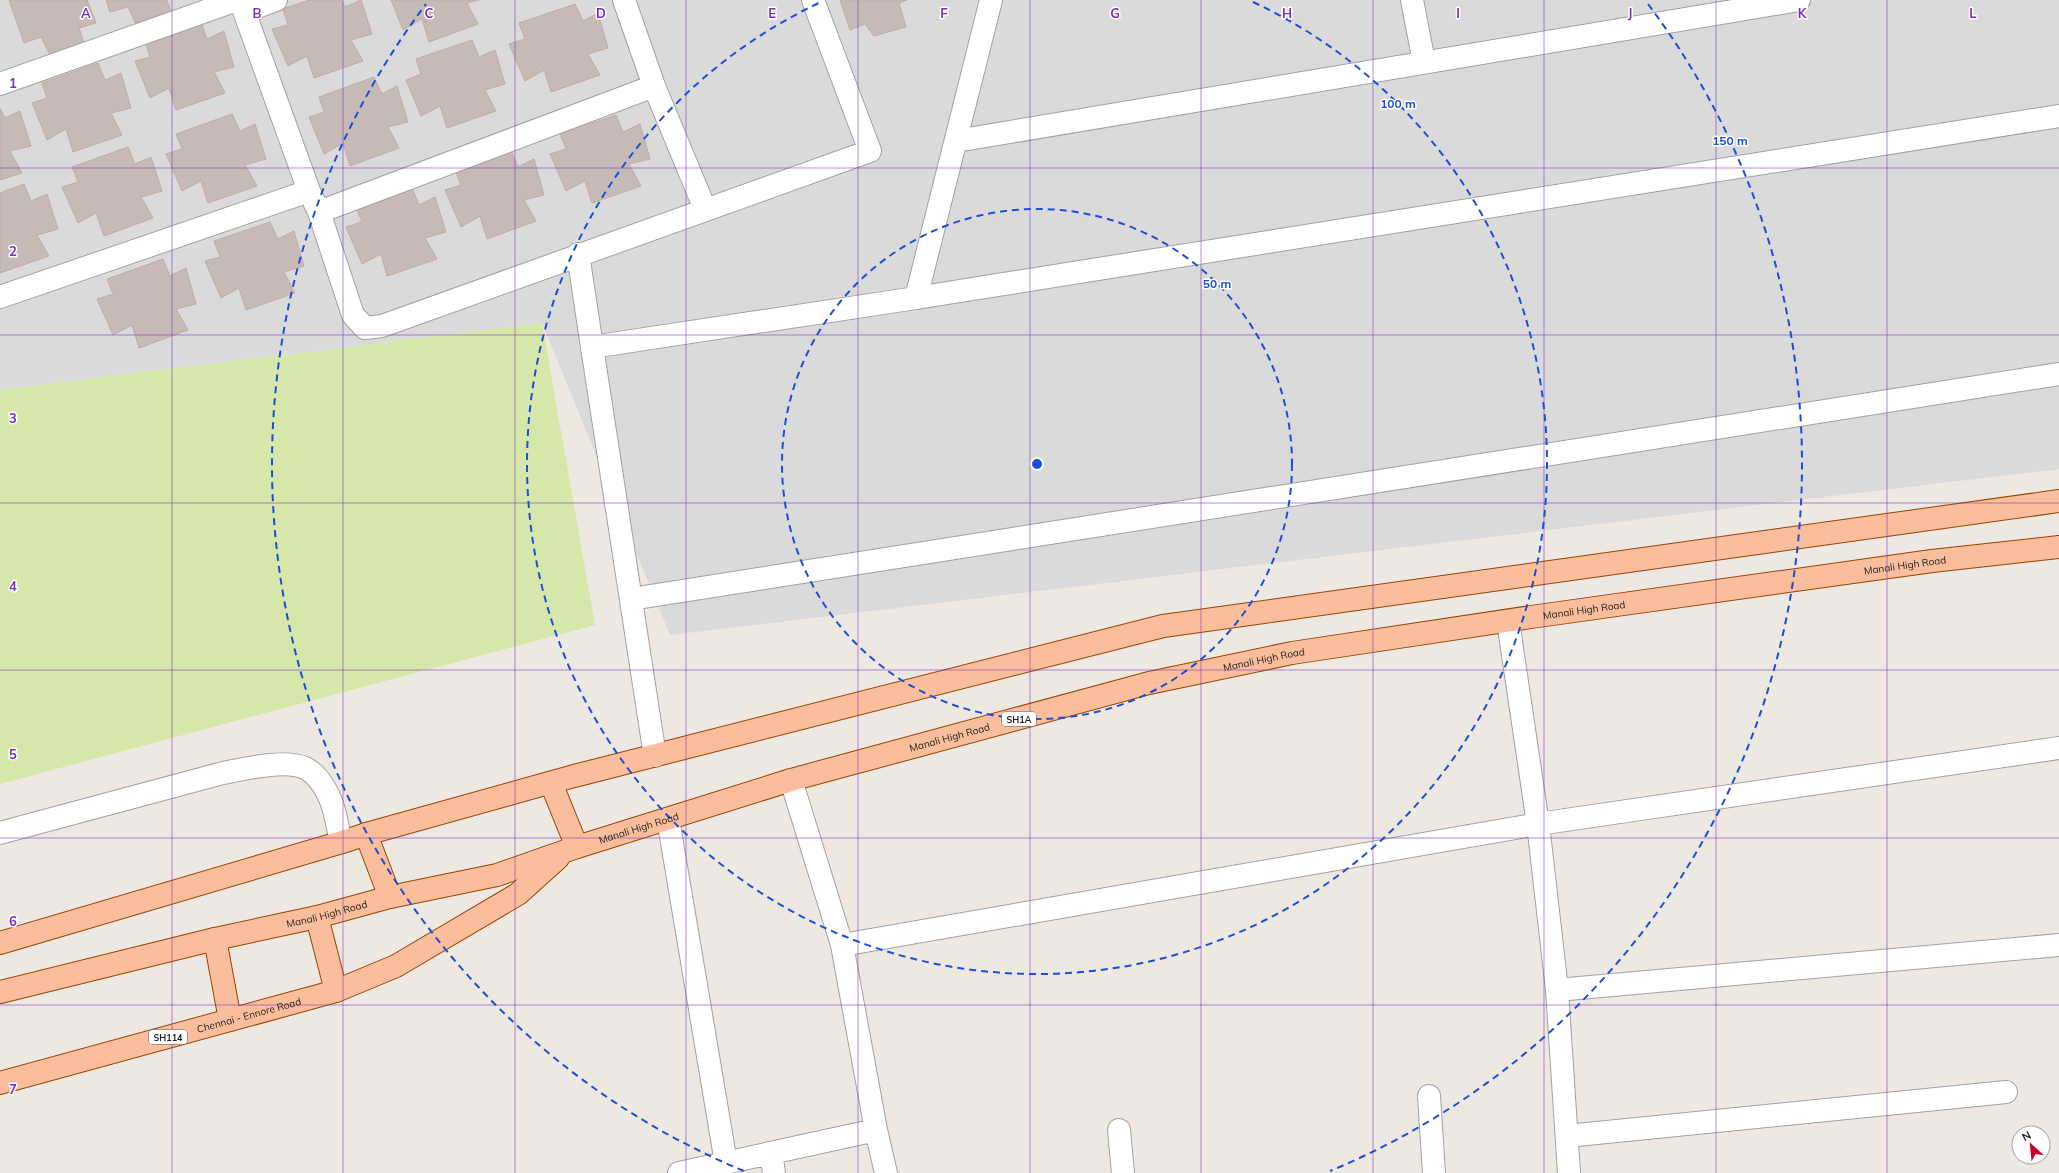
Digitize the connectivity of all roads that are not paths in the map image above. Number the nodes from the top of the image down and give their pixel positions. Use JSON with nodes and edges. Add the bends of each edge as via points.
{"nodes":[{"id":1,"x":276,"y":0,"type":"edge"},
{"id":2,"x":624,"y":0,"type":"edge"},
{"id":3,"x":813,"y":0,"type":"edge"},
{"id":4,"x":991,"y":0,"type":"edge"},
{"id":5,"x":1412,"y":0,"type":"edge"},
{"id":6,"x":1799,"y":0,"type":"edge"},
{"id":7,"x":241,"y":4,"type":"edge"},
{"id":8,"x":1424,"y":62,"type":"junction"},
{"id":9,"x":0,"y":84,"type":"edge"},
{"id":10,"x":654,"y":86,"type":"junction"},
{"id":11,"x":2059,"y":116,"type":"edge"},
{"id":12,"x":956,"y":141,"type":"junction"},
{"id":13,"x":309,"y":190,"type":"junction"},
{"id":14,"x":705,"y":209,"type":"junction"},
{"id":15,"x":319,"y":212,"type":"junction"},
{"id":16,"x":578,"y":254,"type":"junction"},
{"id":17,"x":0,"y":297,"type":"edge"},
{"id":18,"x":916,"y":298,"type":"junction"},
{"id":19,"x":592,"y":347,"type":"junction"},
{"id":20,"x":2059,"y":374,"type":"edge"},
{"id":21,"x":2059,"y":501,"type":"edge"},
{"id":22,"x":2059,"y":547,"type":"edge"},
{"id":23,"x":631,"y":599,"type":"junction"},
{"id":24,"x":1508,"y":621,"type":"junction"},
{"id":25,"x":2059,"y":748,"type":"edge"},
{"id":26,"x":655,"y":756,"type":"junction"},
{"id":27,"x":791,"y":780,"type":"junction"},
{"id":28,"x":551,"y":783,"type":"junction"},
{"id":29,"x":668,"y":819,"type":"junction"},
{"id":30,"x":1538,"y":824,"type":"junction"},
{"id":31,"x":0,"y":833,"type":"edge"},
{"id":32,"x":366,"y":834,"type":"junction"},
{"id":33,"x":341,"y":842,"type":"junction"},
{"id":34,"x":571,"y":849,"type":"junction"},
{"id":35,"x":390,"y":897,"type":"junction"},
{"id":36,"x":317,"y":917,"type":"junction"},
{"id":37,"x":215,"y":939,"type":"junction"},
{"id":38,"x":0,"y":942,"type":"edge"},
{"id":39,"x":842,"y":945,"type":"junction"},
{"id":40,"x":2059,"y":945,"type":"edge"},
{"id":41,"x":1557,"y":990,"type":"junction"},
{"id":42,"x":336,"y":991,"type":"junction"},
{"id":43,"x":0,"y":992,"type":"edge"},
{"id":44,"x":230,"y":1020,"type":"junction"},
{"id":45,"x":0,"y":1083,"type":"edge"},
{"id":46,"x":2006,"y":1092,"type":"dead end"},
{"id":47,"x":1429,"y":1096,"type":"dead end"},
{"id":48,"x":876,"y":1130,"type":"junction"},
{"id":49,"x":1119,"y":1130,"type":"dead end"},
{"id":50,"x":1567,"y":1136,"type":"junction"},
{"id":51,"x":726,"y":1163,"type":"junction"},
{"id":52,"x":772,"y":1163,"type":"edge"},
{"id":53,"x":679,"y":1173,"type":"edge"},
{"id":54,"x":886,"y":1173,"type":"edge"},
{"id":55,"x":1123,"y":1173,"type":"edge"},
{"id":56,"x":1434,"y":1173,"type":"edge"},
{"id":57,"x":1570,"y":1173,"type":"edge"}],
"edges":[{"from":1,"to":7,"type":"street"},
{"from":2,"to":10,"type":"street"},
{"from":3,"to":14,"type":"street","via":[[870,151]]},
{"from":4,"to":12,"type":"street"},
{"from":5,"to":8,"type":"street"},
{"from":6,"to":8,"type":"street"},
{"from":7,"to":9,"type":"street"},
{"from":7,"to":13,"type":"street"},
{"from":8,"to":12,"type":"street"},
{"from":10,"to":14,"type":"street"},
{"from":10,"to":15,"type":"street"},
{"from":11,"to":18,"type":"street"},
{"from":12,"to":18,"type":"street"},
{"from":13,"to":15,"type":"street"},
{"from":13,"to":17,"type":"street"},
{"from":14,"to":16,"type":"street"},
{"from":15,"to":16,"type":"street","via":[[353,315],[364,328],[382,326]]},
{"from":16,"to":19,"type":"street"},
{"from":18,"to":19,"type":"street"},
{"from":19,"to":23,"type":"street"},
{"from":20,"to":23,"type":"street"},
{"from":21,"to":26,"type":"main road","via":[[1163,626]]},
{"from":22,"to":24,"type":"main road","name":"Manali High Road","number":"SH1A","via":[[1932,561]]},
{"from":23,"to":26,"type":"street"},
{"from":24,"to":27,"type":"main road","name":"Manali High Road","number":"SH1A","via":[[1292,653],[1149,684]]},
{"from":24,"to":30,"type":"street"},
{"from":25,"to":30,"type":"street"},
{"from":26,"to":28,"type":"main road"},
{"from":27,"to":29,"type":"main road","name":"Manali High Road","number":"SH1A"},
{"from":27,"to":39,"type":"street"},
{"from":28,"to":32,"type":"main road"},
{"from":28,"to":34,"type":"main road"},
{"from":29,"to":34,"type":"main road","name":"Manali High Road","number":"SH1A"},
{"from":29,"to":51,"type":"street"},
{"from":30,"to":39,"type":"street"},
{"from":30,"to":41,"type":"street"},
{"from":31,"to":33,"type":"street","via":[[224,773],[261,765],[284,765],[305,768],[320,781],[331,801]]},
{"from":32,"to":33,"type":"main road"},
{"from":32,"to":35,"type":"main road"},
{"from":33,"to":38,"type":"main road"},
{"from":34,"to":35,"type":"main road","name":"Manali High Road","number":"SH1A","via":[[497,875]]},
{"from":34,"to":42,"type":"main road","name":"Chennai - Ennore Road","via":[[518,894],[396,966]]},
{"from":35,"to":36,"type":"main road","name":"Manali High Road","number":"SH1A"},
{"from":36,"to":37,"type":"main road","name":"Manali High Road","number":"SH1A"},
{"from":36,"to":42,"type":"main road"},
{"from":37,"to":43,"type":"main road","name":"Manali High Road","number":"SH1A"},
{"from":37,"to":44,"type":"main road"},
{"from":39,"to":48,"type":"street"},
{"from":40,"to":41,"type":"street"},
{"from":41,"to":50,"type":"street"},
{"from":42,"to":44,"type":"main road","name":"Chennai - Ennore Road","number":"SH114"},
{"from":44,"to":45,"type":"main road","name":"Chennai - Ennore Road","number":"SH114"},
{"from":46,"to":50,"type":"street"},
{"from":47,"to":56,"type":"street"},
{"from":48,"to":52,"type":"street"},
{"from":48,"to":54,"type":"street"},
{"from":49,"to":55,"type":"street"},
{"from":50,"to":57,"type":"street"},
{"from":51,"to":52,"type":"street"},
{"from":51,"to":53,"type":"street"}]}
